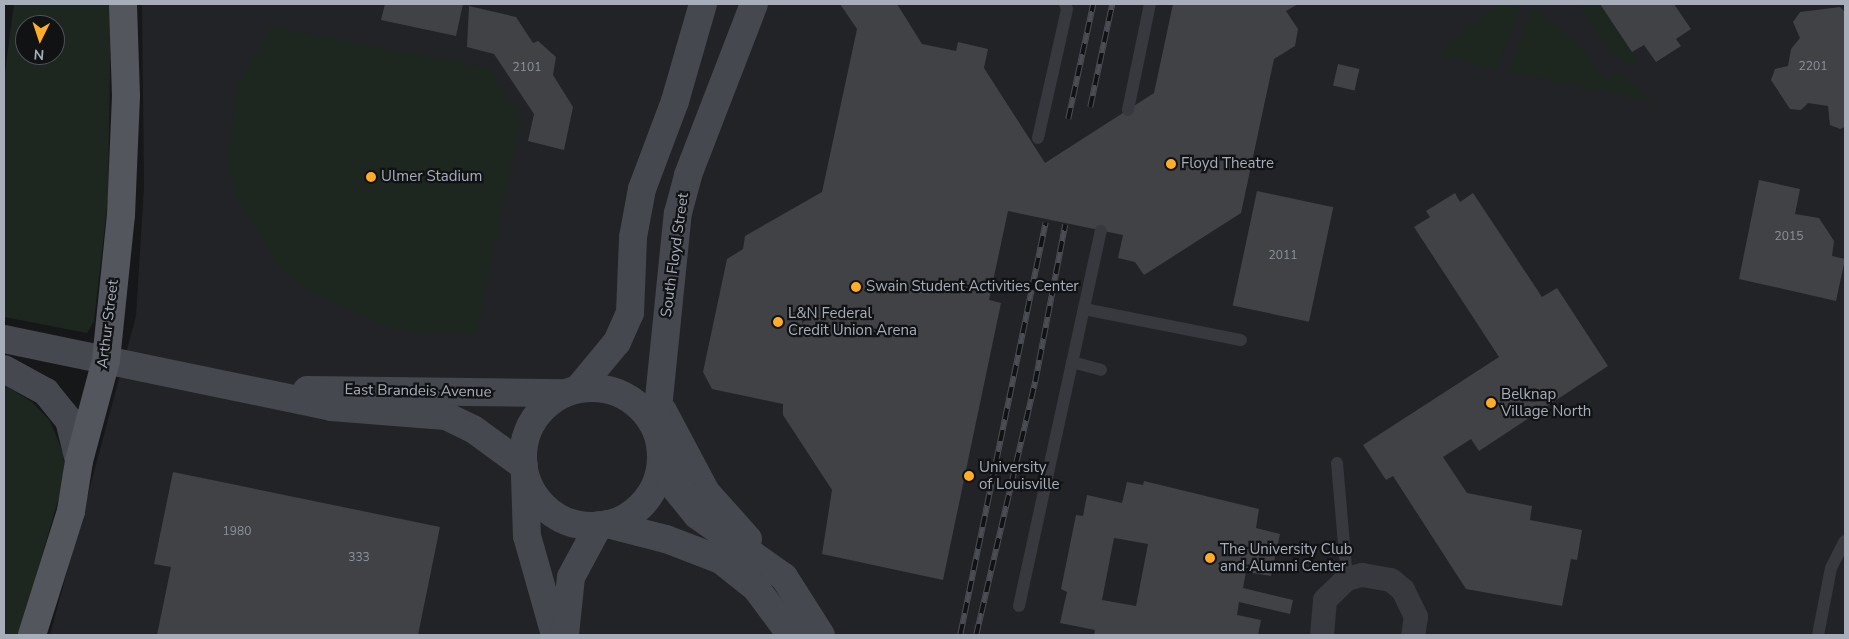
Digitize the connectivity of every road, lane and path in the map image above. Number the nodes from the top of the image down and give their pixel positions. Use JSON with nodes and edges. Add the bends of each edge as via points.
{"nodes":[{"id":1,"x":123,"y":4,"type":"edge"},
{"id":2,"x":703,"y":4,"type":"edge"},
{"id":3,"x":754,"y":4,"type":"edge"},
{"id":4,"x":1065,"y":4,"type":"edge"},
{"id":5,"x":1150,"y":4,"type":"edge"},
{"id":6,"x":1128,"y":110,"type":"dead end"},
{"id":7,"x":1038,"y":138,"type":"dead end"},
{"id":8,"x":1101,"y":231,"type":"dead end"},
{"id":9,"x":1084,"y":309,"type":"junction"},
{"id":10,"x":4,"y":339,"type":"edge"},
{"id":11,"x":1241,"y":340,"type":"dead end"},
{"id":12,"x":106,"y":360,"type":"junction"},
{"id":13,"x":1072,"y":362,"type":"junction"},
{"id":14,"x":4,"y":369,"type":"edge"},
{"id":15,"x":1101,"y":370,"type":"dead end"},
{"id":16,"x":571,"y":391,"type":"junction"},
{"id":17,"x":271,"y":392,"type":"junction"},
{"id":18,"x":658,"y":394,"type":"junction"},
{"id":19,"x":656,"y":428,"type":"junction"},
{"id":20,"x":662,"y":460,"type":"junction"},
{"id":21,"x":79,"y":461,"type":"junction"},
{"id":22,"x":1337,"y":463,"type":"dead end"},
{"id":23,"x":525,"y":470,"type":"junction"},
{"id":24,"x":603,"y":525,"type":"junction"},
{"id":25,"x":1845,"y":541,"type":"edge"},
{"id":26,"x":774,"y":567,"type":"junction"},
{"id":27,"x":1347,"y":579,"type":"junction"},
{"id":28,"x":1019,"y":606,"type":"dead end"},
{"id":29,"x":1421,"y":634,"type":"edge"},
{"id":30,"x":32,"y":635,"type":"edge"},
{"id":31,"x":556,"y":635,"type":"edge"},
{"id":32,"x":565,"y":635,"type":"edge"},
{"id":33,"x":791,"y":635,"type":"edge"},
{"id":34,"x":821,"y":635,"type":"edge"},
{"id":35,"x":1322,"y":635,"type":"edge"},
{"id":36,"x":1818,"y":635,"type":"edge"}],
"edges":[{"from":1,"to":12,"type":"main road","name":"Arthur Street","via":[[126,96],[121,205]]},
{"from":2,"to":16,"type":"main road","via":[[675,101],[642,189],[632,244],[630,313],[616,342]]},
{"from":3,"to":18,"type":"main road","name":"South Floyd Street","via":[[691,166],[678,213]]},
{"from":4,"to":7,"type":"lane","via":[[1067,9]]},
{"from":5,"to":6,"type":"lane"},
{"from":8,"to":9,"type":"lane"},
{"from":9,"to":11,"type":"lane"},
{"from":9,"to":13,"type":"lane"},
{"from":10,"to":12,"type":"main road","name":"East Brandeis Avenue"},
{"from":12,"to":17,"type":"main road","name":"East Brandeis Avenue"},
{"from":12,"to":21,"type":"main road","name":"Arthur Street"},
{"from":13,"to":15,"type":"lane"},
{"from":13,"to":28,"type":"lane"},
{"from":14,"to":21,"type":"main road","via":[[46,392],[69,420]]},
{"from":16,"to":17,"type":"main road","name":"East Brandeis Avenue"},
{"from":16,"to":19,"type":"main road","via":[[624,395],[637,404]]},
{"from":16,"to":23,"type":"main road","via":[[544,407],[530,427]]},
{"from":17,"to":23,"type":"main road","name":"East Brandeis Avenue","via":[[331,407],[446,416],[474,429]]},
{"from":18,"to":19,"type":"main road","name":"South Floyd Street"},
{"from":18,"to":26,"type":"main road","via":[[666,421],[706,492]]},
{"from":19,"to":20,"type":"main road"},
{"from":20,"to":24,"type":"main road","via":[[651,494],[624,518]]},
{"from":20,"to":26,"type":"main road","via":[[670,482],[697,515]]},
{"from":21,"to":30,"type":"main road","name":"Arthur Street","via":[[71,511]]},
{"from":22,"to":27,"type":"lane"},
{"from":23,"to":24,"type":"main road","via":[[534,495],[558,517]]},
{"from":23,"to":31,"type":"main road","via":[[527,536]]},
{"from":24,"to":32,"type":"main road","via":[[571,577]]},
{"from":24,"to":33,"type":"main road","via":[[666,539],[720,560],[756,588]]},
{"from":25,"to":36,"type":"lane","via":[[1831,568]]},
{"from":26,"to":34,"type":"main road","via":[[805,606]]},
{"from":27,"to":29,"type":"street","via":[[1362,574],[1391,580],[1411,602]]},
{"from":27,"to":35,"type":"street","via":[[1325,600]]}]}
